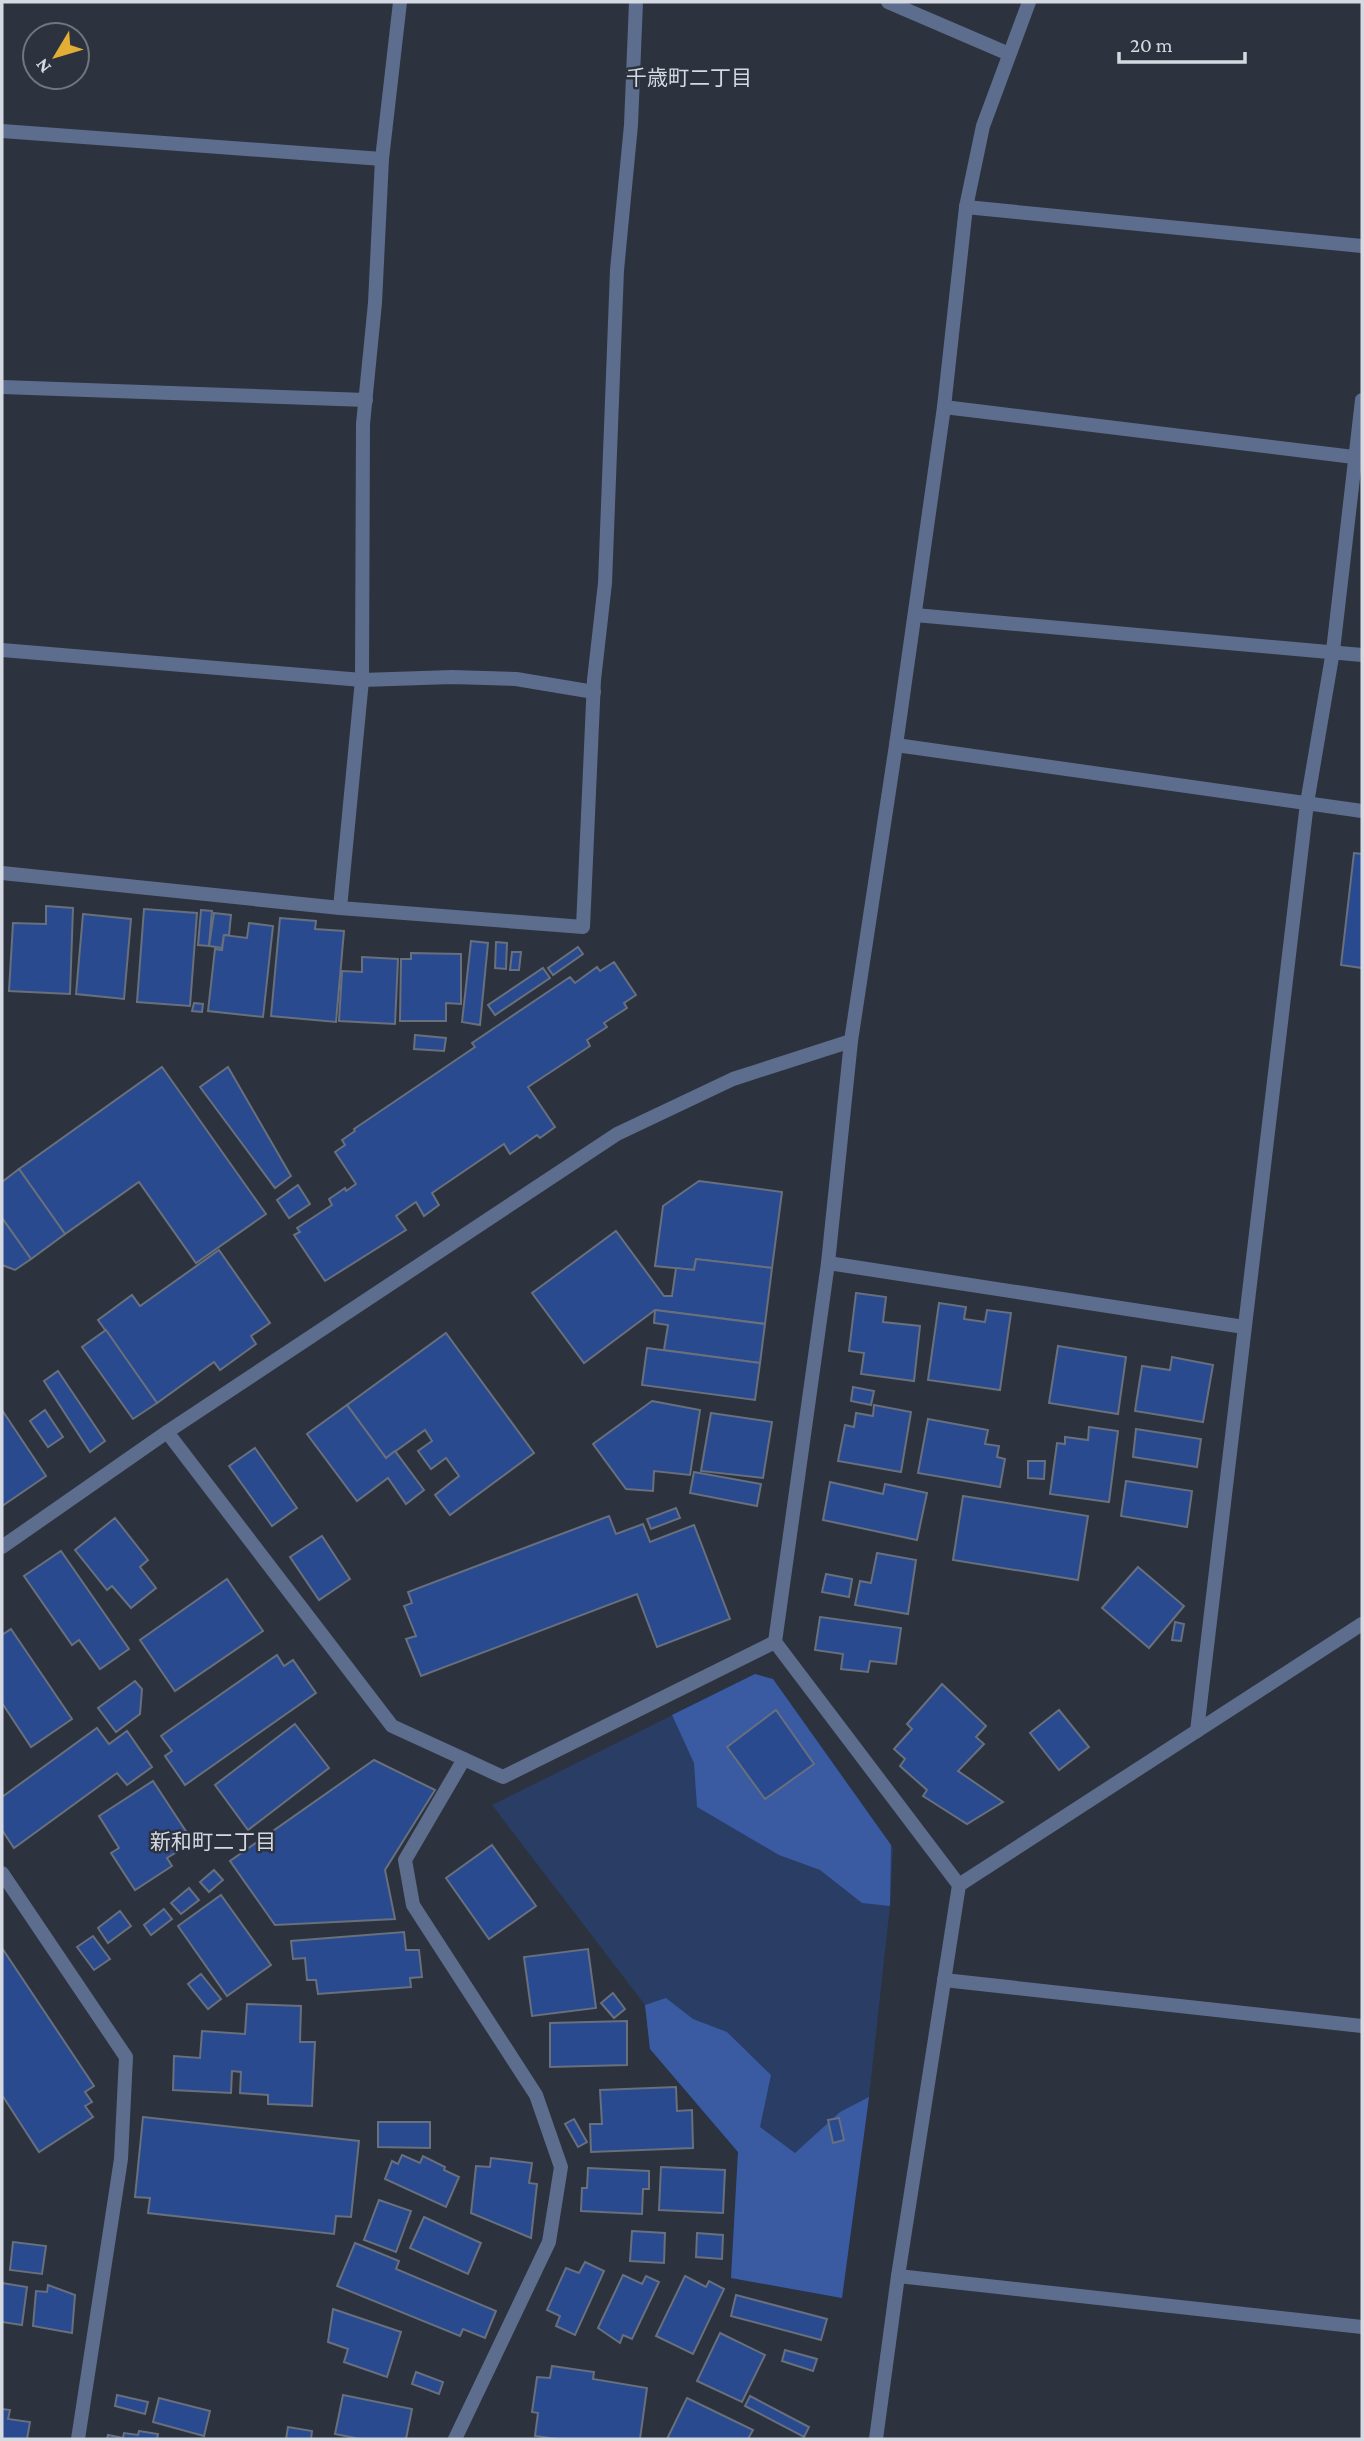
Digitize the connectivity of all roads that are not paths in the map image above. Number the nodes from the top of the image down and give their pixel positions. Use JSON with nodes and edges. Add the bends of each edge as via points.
{"nodes":[{"id":1,"x":400,"y":2,"type":"edge"},
{"id":2,"x":636,"y":2,"type":"edge"},
{"id":3,"x":888,"y":2,"type":"edge"},
{"id":4,"x":1029,"y":2,"type":"edge"},
{"id":5,"x":1009,"y":54,"type":"junction"},
{"id":6,"x":2,"y":131,"type":"edge"},
{"id":7,"x":382,"y":159,"type":"junction"},
{"id":8,"x":966,"y":207,"type":"junction"},
{"id":9,"x":1362,"y":246,"type":"edge"},
{"id":10,"x":2,"y":387,"type":"edge"},
{"id":11,"x":366,"y":400,"type":"junction"},
{"id":12,"x":1362,"y":400,"type":"edge"},
{"id":13,"x":944,"y":407,"type":"junction"},
{"id":14,"x":1359,"y":458,"type":"edge"},
{"id":15,"x":915,"y":615,"type":"junction"},
{"id":16,"x":2,"y":650,"type":"edge"},
{"id":17,"x":1333,"y":651,"type":"junction"},
{"id":18,"x":1362,"y":655,"type":"edge"},
{"id":19,"x":362,"y":680,"type":"junction"},
{"id":20,"x":594,"y":692,"type":"junction"},
{"id":21,"x":896,"y":745,"type":"junction"},
{"id":22,"x":1307,"y":803,"type":"junction"},
{"id":23,"x":1362,"y":811,"type":"edge"},
{"id":24,"x":2,"y":873,"type":"edge"},
{"id":25,"x":340,"y":908,"type":"junction"},
{"id":26,"x":851,"y":1041,"type":"junction"},
{"id":27,"x":828,"y":1264,"type":"junction"},
{"id":28,"x":1244,"y":1326,"type":"junction"},
{"id":29,"x":167,"y":1432,"type":"junction"},
{"id":30,"x":2,"y":1547,"type":"edge"},
{"id":31,"x":1362,"y":1624,"type":"edge"},
{"id":32,"x":775,"y":1642,"type":"junction"},
{"id":33,"x":1197,"y":1731,"type":"junction"},
{"id":34,"x":464,"y":1759,"type":"junction"},
{"id":35,"x":2,"y":1873,"type":"edge"},
{"id":36,"x":959,"y":1885,"type":"junction"},
{"id":37,"x":944,"y":1980,"type":"junction"},
{"id":38,"x":1362,"y":2026,"type":"edge"},
{"id":39,"x":898,"y":2276,"type":"junction"},
{"id":40,"x":1362,"y":2327,"type":"edge"},
{"id":41,"x":78,"y":2439,"type":"edge"},
{"id":42,"x":455,"y":2439,"type":"edge"},
{"id":43,"x":876,"y":2439,"type":"edge"}],
"edges":[{"from":1,"to":7,"type":"street"},
{"from":2,"to":20,"type":"street","via":[[631,125],[617,270],[605,583]]},
{"from":3,"to":5,"type":"street"},
{"from":4,"to":5,"type":"street"},
{"from":5,"to":8,"type":"street","via":[[983,126]]},
{"from":6,"to":7,"type":"street"},
{"from":7,"to":11,"type":"street"},
{"from":8,"to":9,"type":"street"},
{"from":8,"to":13,"type":"street"},
{"from":10,"to":11,"type":"street"},
{"from":11,"to":19,"type":"street"},
{"from":12,"to":14,"type":"street"},
{"from":13,"to":14,"type":"street"},
{"from":13,"to":15,"type":"street"},
{"from":14,"to":17,"type":"street"},
{"from":15,"to":17,"type":"street"},
{"from":15,"to":21,"type":"street"},
{"from":16,"to":19,"type":"street"},
{"from":17,"to":18,"type":"street"},
{"from":17,"to":22,"type":"street"},
{"from":19,"to":20,"type":"street","via":[[516,679]]},
{"from":19,"to":25,"type":"street"},
{"from":20,"to":25,"type":"street","via":[[583,927]]},
{"from":21,"to":22,"type":"street"},
{"from":21,"to":26,"type":"street"},
{"from":22,"to":23,"type":"street"},
{"from":22,"to":28,"type":"street"},
{"from":24,"to":25,"type":"street"},
{"from":26,"to":27,"type":"street"},
{"from":26,"to":29,"type":"street","via":[[733,1079],[617,1133]]},
{"from":27,"to":28,"type":"street"},
{"from":27,"to":32,"type":"street"},
{"from":28,"to":33,"type":"street"},
{"from":29,"to":30,"type":"street"},
{"from":29,"to":34,"type":"street","via":[[392,1726]]},
{"from":31,"to":33,"type":"street"},
{"from":32,"to":34,"type":"street","via":[[503,1777]]},
{"from":32,"to":36,"type":"street"},
{"from":33,"to":36,"type":"street"},
{"from":34,"to":42,"type":"street","via":[[405,1860],[412,1905],[536,2095],[561,2167],[549,2242]]},
{"from":35,"to":41,"type":"street","via":[[125,2057],[121,2159]]},
{"from":36,"to":37,"type":"street"},
{"from":37,"to":38,"type":"street"},
{"from":37,"to":39,"type":"street"},
{"from":39,"to":40,"type":"street"},
{"from":39,"to":43,"type":"street"}]}
